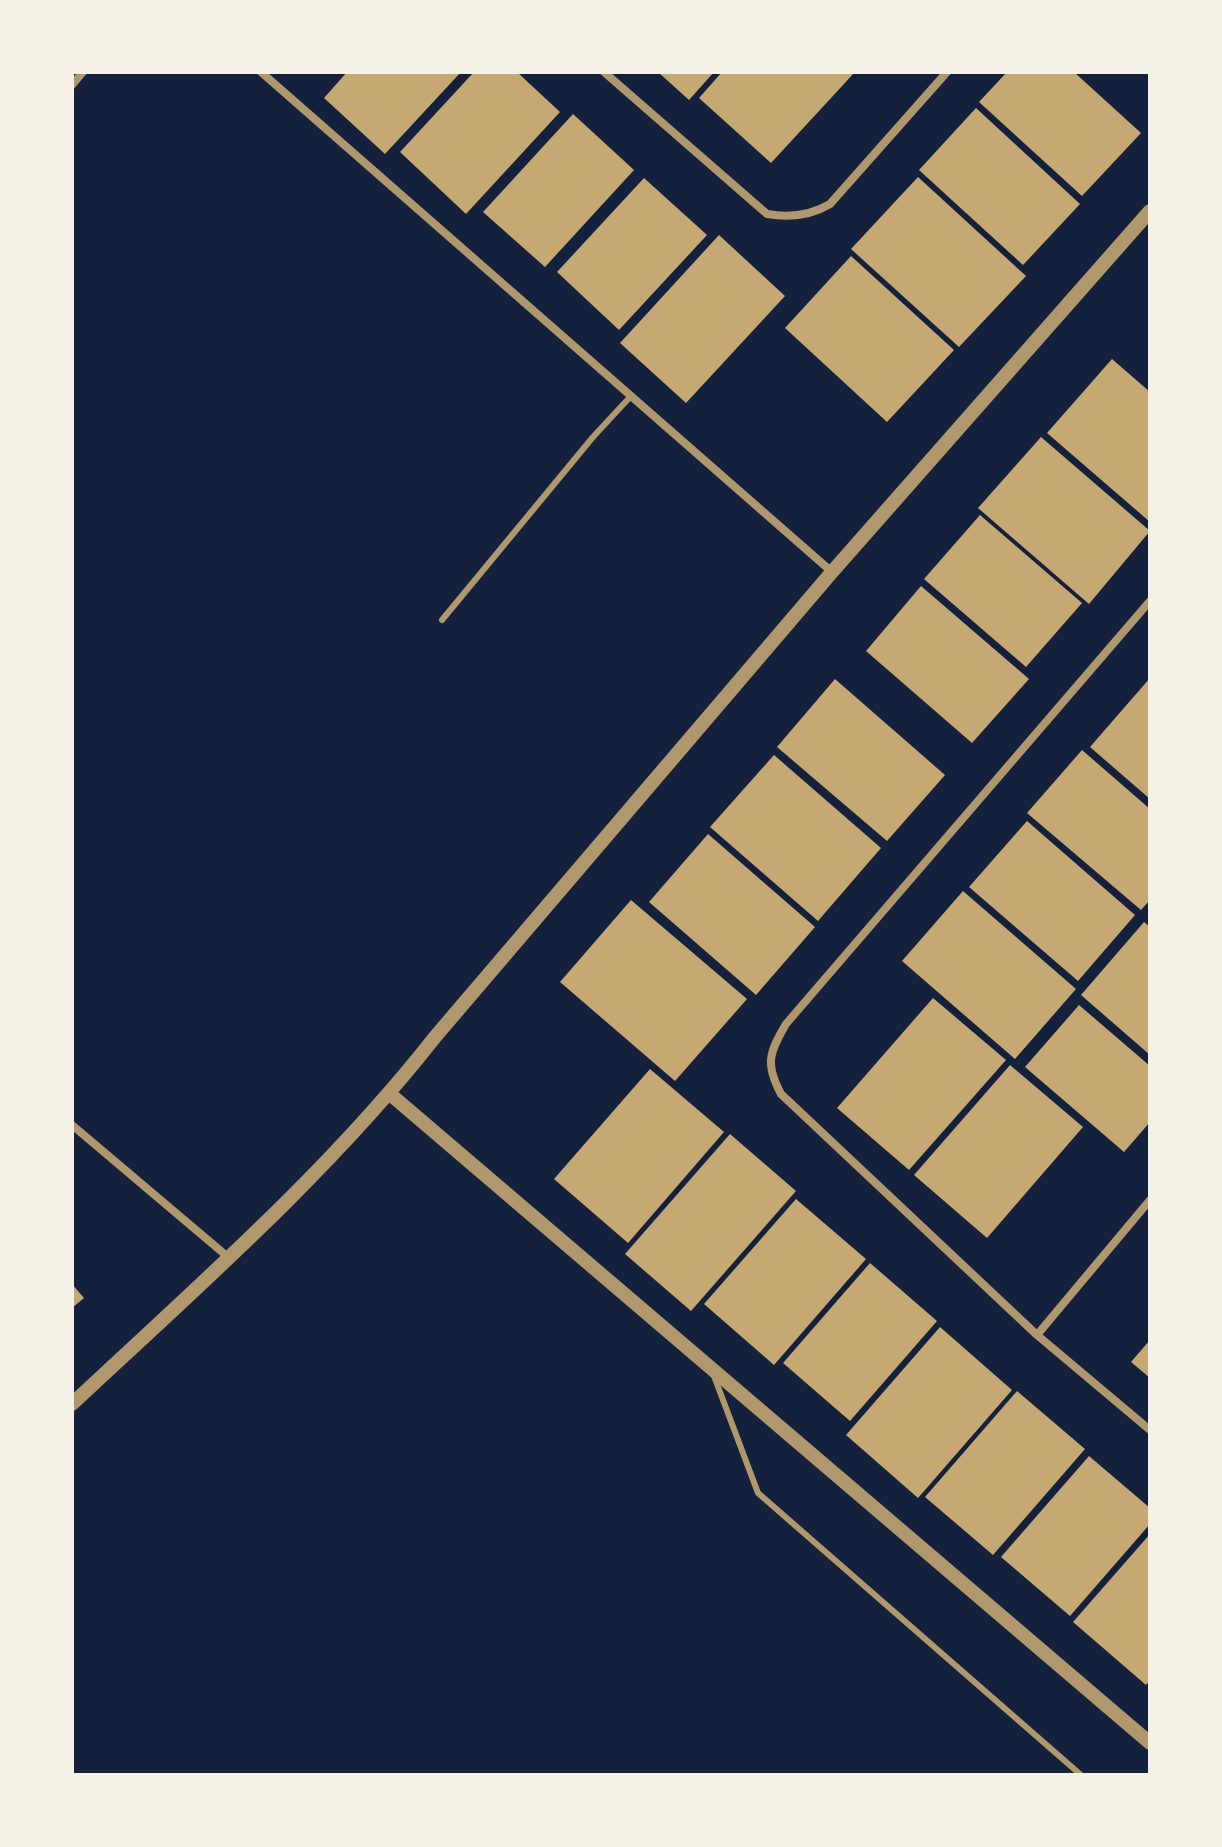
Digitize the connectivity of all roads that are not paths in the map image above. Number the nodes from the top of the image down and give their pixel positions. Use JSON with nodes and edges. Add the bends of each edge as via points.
{"nodes":[{"id":1,"x":83,"y":72,"type":"edge"},
{"id":2,"x":261,"y":72,"type":"edge"},
{"id":3,"x":604,"y":72,"type":"edge"},
{"id":4,"x":947,"y":72,"type":"edge"},
{"id":5,"x":72,"y":85,"type":"edge"},
{"id":6,"x":1150,"y":211,"type":"edge"},
{"id":7,"x":631,"y":396,"type":"junction"},
{"id":8,"x":832,"y":572,"type":"junction"},
{"id":9,"x":1150,"y":601,"type":"edge"},
{"id":10,"x":442,"y":620,"type":"dead end"},
{"id":11,"x":390,"y":1094,"type":"junction"},
{"id":12,"x":72,"y":1125,"type":"edge"},
{"id":13,"x":1150,"y":1200,"type":"edge"},
{"id":14,"x":228,"y":1257,"type":"junction"},
{"id":15,"x":1037,"y":1335,"type":"junction"},
{"id":16,"x":712,"y":1369,"type":"junction"},
{"id":17,"x":72,"y":1404,"type":"edge"},
{"id":18,"x":1150,"y":1430,"type":"edge"},
{"id":19,"x":1150,"y":1743,"type":"edge"},
{"id":20,"x":1081,"y":1775,"type":"edge"}],
"edges":[{"from":1,"to":5,"type":"street"},
{"from":2,"to":7,"type":"street"},
{"from":3,"to":4,"type":"street","via":[[767,214],[783,217],[818,212],[830,204]]},
{"from":6,"to":8,"type":"street"},
{"from":7,"to":8,"type":"street"},
{"from":7,"to":10,"type":"lane"},
{"from":8,"to":11,"type":"street"},
{"from":9,"to":15,"type":"street","via":[[786,1024],[770,1060],[781,1094]]},
{"from":11,"to":14,"type":"street"},
{"from":11,"to":16,"type":"street"},
{"from":12,"to":14,"type":"street"},
{"from":13,"to":15,"type":"street"},
{"from":14,"to":17,"type":"street"},
{"from":15,"to":18,"type":"street"},
{"from":16,"to":19,"type":"street"},
{"from":16,"to":20,"type":"lane","via":[[758,1493]]}]}
